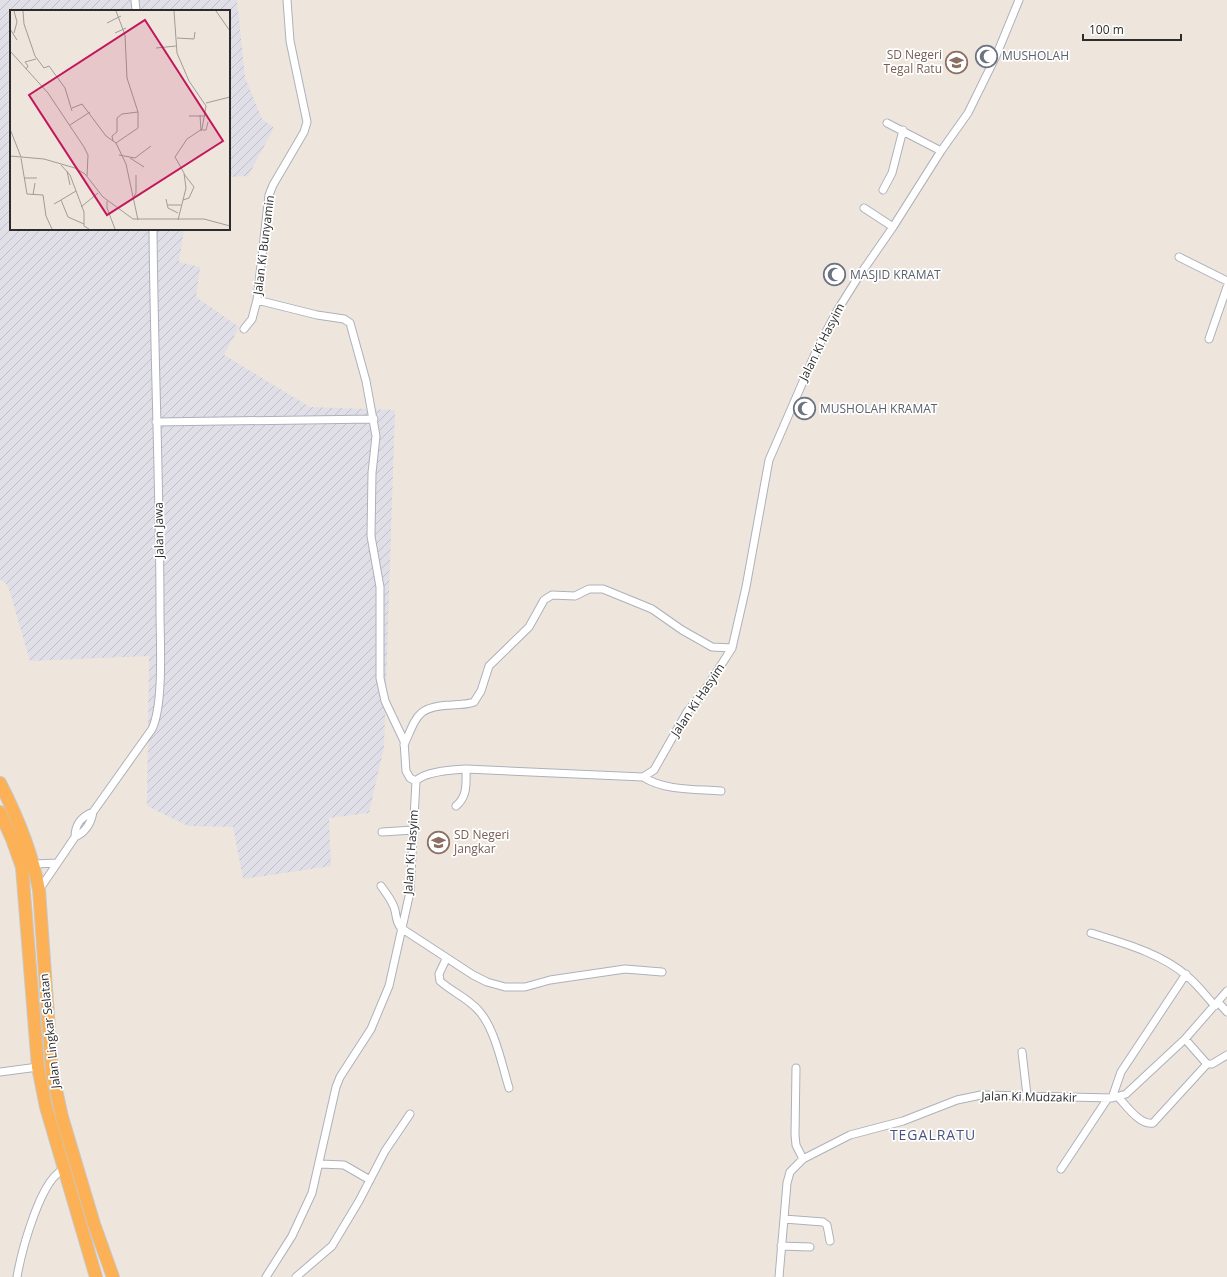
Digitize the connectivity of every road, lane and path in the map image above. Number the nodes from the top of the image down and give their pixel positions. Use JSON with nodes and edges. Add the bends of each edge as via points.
{"nodes":[{"id":1,"x":135,"y":0,"type":"edge"},
{"id":2,"x":288,"y":0,"type":"edge"},
{"id":3,"x":1019,"y":0,"type":"edge"},
{"id":4,"x":136,"y":10,"type":"edge"},
{"id":5,"x":887,"y":123,"type":"dead end"},
{"id":6,"x":903,"y":130,"type":"junction"},
{"id":7,"x":941,"y":151,"type":"junction"},
{"id":8,"x":883,"y":190,"type":"dead end"},
{"id":9,"x":864,"y":208,"type":"dead end"},
{"id":10,"x":893,"y":227,"type":"junction"},
{"id":11,"x":153,"y":230,"type":"edge"},
{"id":12,"x":1179,"y":257,"type":"dead end"},
{"id":13,"x":1227,"y":281,"type":"edge"},
{"id":14,"x":1227,"y":287,"type":"edge"},
{"id":15,"x":257,"y":300,"type":"junction"},
{"id":16,"x":244,"y":329,"type":"dead end"},
{"id":17,"x":1210,"y":339,"type":"dead end"},
{"id":18,"x":374,"y":419,"type":"junction"},
{"id":19,"x":156,"y":422,"type":"junction"},
{"id":20,"x":732,"y":648,"type":"junction"},
{"id":21,"x":404,"y":746,"type":"junction"},
{"id":22,"x":466,"y":769,"type":"junction"},
{"id":23,"x":642,"y":777,"type":"junction"},
{"id":24,"x":416,"y":781,"type":"junction"},
{"id":25,"x":0,"y":783,"type":"edge"},
{"id":26,"x":721,"y":791,"type":"dead end"},
{"id":27,"x":456,"y":806,"type":"dead end"},
{"id":28,"x":0,"y":812,"type":"edge"},
{"id":29,"x":93,"y":812,"type":"junction"},
{"id":30,"x":413,"y":830,"type":"junction"},
{"id":31,"x":382,"y":832,"type":"dead end"},
{"id":32,"x":18,"y":835,"type":"junction"},
{"id":33,"x":75,"y":837,"type":"junction"},
{"id":34,"x":58,"y":863,"type":"junction"},
{"id":35,"x":34,"y":864,"type":"junction"},
{"id":36,"x":381,"y":886,"type":"dead end"},
{"id":37,"x":39,"y":890,"type":"junction"},
{"id":38,"x":401,"y":928,"type":"junction"},
{"id":39,"x":1091,"y":933,"type":"dead end"},
{"id":40,"x":446,"y":958,"type":"junction"},
{"id":41,"x":662,"y":972,"type":"dead end"},
{"id":42,"x":1186,"y":974,"type":"junction"},
{"id":43,"x":1227,"y":991,"type":"edge"},
{"id":44,"x":1216,"y":1004,"type":"junction"},
{"id":45,"x":1227,"y":1012,"type":"edge"},
{"id":46,"x":1185,"y":1039,"type":"junction"},
{"id":47,"x":1022,"y":1052,"type":"dead end"},
{"id":48,"x":1227,"y":1055,"type":"edge"},
{"id":49,"x":1208,"y":1064,"type":"junction"},
{"id":50,"x":38,"y":1068,"type":"junction"},
{"id":51,"x":796,"y":1068,"type":"dead end"},
{"id":52,"x":0,"y":1072,"type":"edge"},
{"id":53,"x":509,"y":1088,"type":"dead end"},
{"id":54,"x":1027,"y":1095,"type":"junction"},
{"id":55,"x":1113,"y":1097,"type":"junction"},
{"id":56,"x":410,"y":1114,"type":"dead end"},
{"id":57,"x":803,"y":1160,"type":"junction"},
{"id":58,"x":320,"y":1164,"type":"junction"},
{"id":59,"x":78,"y":1167,"type":"junction"},
{"id":60,"x":1061,"y":1169,"type":"dead end"},
{"id":61,"x":63,"y":1170,"type":"junction"},
{"id":62,"x":370,"y":1180,"type":"junction"},
{"id":63,"x":784,"y":1219,"type":"junction"},
{"id":64,"x":830,"y":1241,"type":"dead end"},
{"id":65,"x":781,"y":1246,"type":"junction"},
{"id":66,"x":810,"y":1247,"type":"dead end"},
{"id":67,"x":17,"y":1277,"type":"edge"},
{"id":68,"x":96,"y":1277,"type":"edge"},
{"id":69,"x":113,"y":1277,"type":"edge"},
{"id":70,"x":266,"y":1277,"type":"edge"},
{"id":71,"x":296,"y":1277,"type":"edge"},
{"id":72,"x":779,"y":1277,"type":"edge"}],
"edges":[{"from":1,"to":4,"type":"street"},
{"from":2,"to":15,"type":"street","name":"Jalan Ki Bunyamin","via":[[290,41],[307,122],[270,195]]},
{"from":3,"to":7,"type":"street","name":"Jalan Ki Hasyim","via":[[972,107]]},
{"from":5,"to":6,"type":"street"},
{"from":6,"to":7,"type":"street"},
{"from":6,"to":8,"type":"street","via":[[892,173]]},
{"from":7,"to":10,"type":"street","name":"Jalan Ki Hasyim"},
{"from":9,"to":10,"type":"street"},
{"from":10,"to":20,"type":"street","name":"Jalan Ki Hasyim","via":[[837,311],[818,347],[773,449]]},
{"from":11,"to":19,"type":"street","name":"Jalan Jawa"},
{"from":12,"to":13,"type":"street"},
{"from":14,"to":17,"type":"street"},
{"from":15,"to":16,"type":"street","name":"Jalan Ki Bunyamin","via":[[252,319]]},
{"from":15,"to":18,"type":"street","via":[[348,320]]},
{"from":18,"to":19,"type":"street"},
{"from":18,"to":21,"type":"street","via":[[376,443],[372,474],[371,536],[380,587],[380,678],[385,702]]},
{"from":19,"to":29,"type":"street","name":"Jalan Jawa","via":[[160,584],[158,713],[152,729]]},
{"from":20,"to":21,"type":"street","via":[[712,647],[652,609],[603,589],[590,589],[575,596],[552,595],[544,600],[529,627],[489,666],[481,691],[474,702],[439,705],[421,711]]},
{"from":20,"to":23,"type":"street","name":"Jalan Ki Hasyim","via":[[687,712],[654,770]]},
{"from":21,"to":24,"type":"street","via":[[406,771],[410,778]]},
{"from":22,"to":23,"type":"street"},
{"from":22,"to":24,"type":"street","via":[[424,776]]},
{"from":22,"to":27,"type":"street","via":[[465,795]]},
{"from":23,"to":26,"type":"street","via":[[669,786]]},
{"from":24,"to":30,"type":"street","name":"Jalan Ki Hasyim"},
{"from":25,"to":32,"type":"highway","name":"Jalan Lingkar Selatan","via":[[16,813]]},
{"from":28,"to":32,"type":"highway","name":"Jalan Lingkar Selatan"},
{"from":29,"to":33,"type":"street","name":"Jalan Jawa","via":[[92,820],[84,833]]},
{"from":29,"to":33,"type":"street","name":"Jalan Jawa","via":[[84,815],[75,829]]},
{"from":30,"to":31,"type":"street"},
{"from":30,"to":38,"type":"street","name":"Jalan Ki Hasyim","via":[[410,892]]},
{"from":32,"to":35,"type":"highway","name":"Jalan Lingkar Selatan"},
{"from":32,"to":50,"type":"highway","name":"Jalan Lingkar Selatan"},
{"from":33,"to":34,"type":"street","name":"Jalan Jawa"},
{"from":34,"to":35,"type":"street"},
{"from":34,"to":37,"type":"street","name":"Jalan Jawa"},
{"from":35,"to":37,"type":"highway","name":"Jalan Lingkar Selatan"},
{"from":36,"to":38,"type":"street","via":[[391,900],[396,922]]},
{"from":37,"to":59,"type":"highway","name":"Jalan Lingkar Selatan","via":[[52,1072],[62,1117]]},
{"from":38,"to":40,"type":"street"},
{"from":38,"to":58,"type":"street","name":"Jalan Ki Hasyim","via":[[384,1000],[371,1029],[336,1086]]},
{"from":39,"to":42,"type":"street","via":[[1145,951]]},
{"from":40,"to":41,"type":"street","via":[[480,979],[496,985],[514,987],[626,969]]},
{"from":40,"to":53,"type":"street","via":[[440,981],[482,1015],[498,1051]]},
{"from":42,"to":44,"type":"street"},
{"from":42,"to":55,"type":"street","via":[[1121,1072]]},
{"from":43,"to":44,"type":"street"},
{"from":44,"to":45,"type":"street"},
{"from":44,"to":46,"type":"street"},
{"from":46,"to":49,"type":"street"},
{"from":46,"to":55,"type":"street","via":[[1126,1094]]},
{"from":47,"to":54,"type":"street"},
{"from":48,"to":49,"type":"street","via":[[1217,1062]]},
{"from":49,"to":55,"type":"street","via":[[1153,1123],[1140,1119]]},
{"from":50,"to":52,"type":"street"},
{"from":50,"to":61,"type":"highway","name":"Jalan Lingkar Selatan"},
{"from":51,"to":57,"type":"street","via":[[795,1135],[796,1145]]},
{"from":54,"to":55,"type":"street","name":"Jalan Ki Mudzakir"},
{"from":54,"to":57,"type":"street","name":"Jalan Ki Mudzakir","via":[[981,1095],[957,1100],[903,1121],[850,1135]]},
{"from":55,"to":60,"type":"street"},
{"from":56,"to":62,"type":"street"},
{"from":57,"to":63,"type":"street","name":"Jalan Ki Mudzakir","via":[[788,1177]]},
{"from":58,"to":62,"type":"street","via":[[344,1165]]},
{"from":58,"to":70,"type":"street","name":"Jalan Ki Hasyim","via":[[312,1193],[299,1224]]},
{"from":59,"to":61,"type":"street"},
{"from":59,"to":69,"type":"highway","name":"Jalan Lingkar Selatan","via":[[94,1224]]},
{"from":61,"to":67,"type":"street","via":[[54,1176],[41,1198]]},
{"from":61,"to":68,"type":"highway","name":"Jalan Lingkar Selatan"},
{"from":62,"to":71,"type":"street","via":[[332,1246]]},
{"from":63,"to":64,"type":"street","via":[[823,1222],[827,1225]]},
{"from":63,"to":65,"type":"street","name":"Jalan Ki Mudzakir"},
{"from":65,"to":66,"type":"street"},
{"from":65,"to":72,"type":"street","name":"Jalan Ki Mudzakir"}]}
